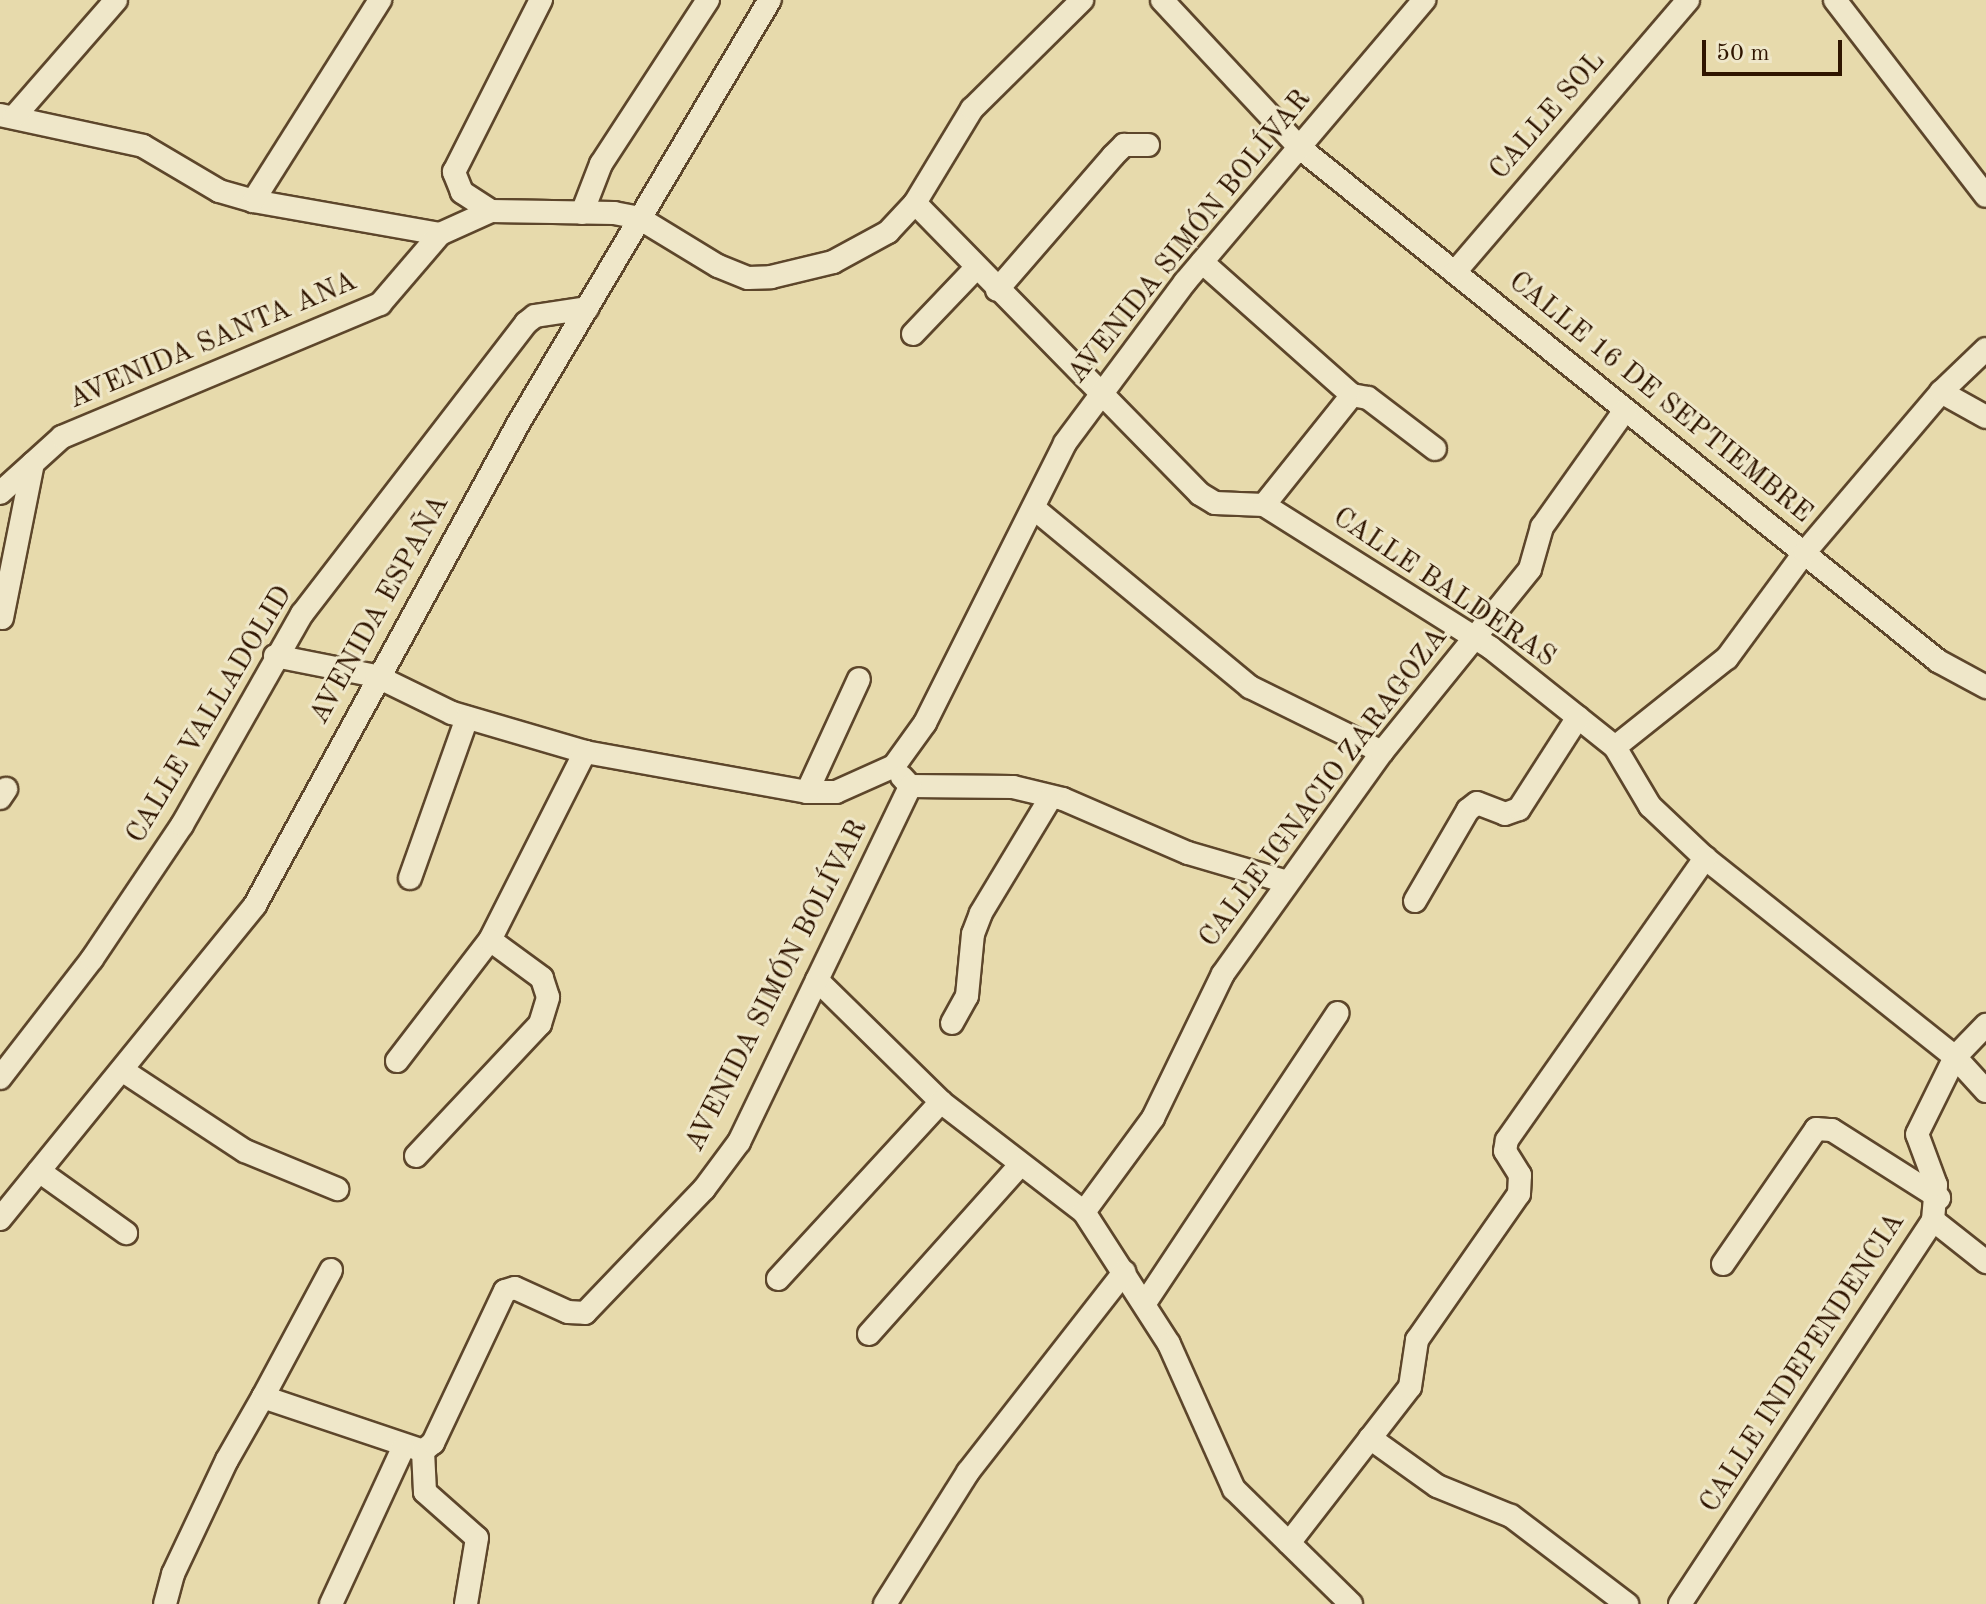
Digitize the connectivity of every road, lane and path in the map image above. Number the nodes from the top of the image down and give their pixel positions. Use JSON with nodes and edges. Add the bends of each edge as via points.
{"nodes":[{"id":1,"x":116,"y":0,"type":"edge"},
{"id":2,"x":380,"y":0,"type":"edge"},
{"id":3,"x":541,"y":0,"type":"edge"},
{"id":4,"x":708,"y":0,"type":"edge"},
{"id":5,"x":770,"y":0,"type":"edge"},
{"id":6,"x":1082,"y":0,"type":"edge"},
{"id":7,"x":1162,"y":0,"type":"edge"},
{"id":8,"x":1424,"y":0,"type":"edge"},
{"id":9,"x":1688,"y":0,"type":"edge"},
{"id":10,"x":1835,"y":0,"type":"edge"},
{"id":11,"x":7,"y":116,"type":"edge"},
{"id":12,"x":1148,"y":145,"type":"dead end"},
{"id":13,"x":1300,"y":148,"type":"junction"},
{"id":14,"x":1986,"y":196,"type":"edge"},
{"id":15,"x":253,"y":201,"type":"junction"},
{"id":16,"x":915,"y":203,"type":"junction"},
{"id":17,"x":491,"y":211,"type":"junction"},
{"id":18,"x":582,"y":213,"type":"junction"},
{"id":19,"x":639,"y":218,"type":"junction"},
{"id":20,"x":440,"y":234,"type":"junction"},
{"id":21,"x":1202,"y":262,"type":"junction"},
{"id":22,"x":976,"y":268,"type":"junction"},
{"id":23,"x":1455,"y":272,"type":"junction"},
{"id":24,"x":997,"y":290,"type":"junction"},
{"id":25,"x":587,"y":308,"type":"junction"},
{"id":26,"x":913,"y":334,"type":"dead end"},
{"id":27,"x":1986,"y":349,"type":"edge"},
{"id":28,"x":1102,"y":392,"type":"junction"},
{"id":29,"x":1941,"y":392,"type":"junction"},
{"id":30,"x":1352,"y":395,"type":"junction"},
{"id":31,"x":1625,"y":410,"type":"junction"},
{"id":32,"x":1986,"y":417,"type":"edge"},
{"id":33,"x":1435,"y":449,"type":"dead end"},
{"id":34,"x":34,"y":461,"type":"junction"},
{"id":35,"x":0,"y":493,"type":"edge"},
{"id":36,"x":1264,"y":505,"type":"junction"},
{"id":37,"x":1036,"y":510,"type":"junction"},
{"id":38,"x":1805,"y":552,"type":"junction"},
{"id":39,"x":2,"y":618,"type":"dead end"},
{"id":40,"x":1473,"y":639,"type":"junction"},
{"id":41,"x":275,"y":656,"type":"junction"},
{"id":42,"x":376,"y":676,"type":"junction"},
{"id":43,"x":859,"y":679,"type":"dead end"},
{"id":44,"x":1986,"y":687,"type":"edge"},
{"id":45,"x":1578,"y":717,"type":"junction"},
{"id":46,"x":467,"y":718,"type":"junction"},
{"id":47,"x":1615,"y":747,"type":"junction"},
{"id":48,"x":585,"y":752,"type":"junction"},
{"id":49,"x":1382,"y":752,"type":"junction"},
{"id":50,"x":894,"y":766,"type":"junction"},
{"id":51,"x":910,"y":786,"type":"junction"},
{"id":52,"x":807,"y":792,"type":"junction"},
{"id":53,"x":1051,"y":797,"type":"junction"},
{"id":54,"x":1705,"y":858,"type":"junction"},
{"id":55,"x":410,"y":878,"type":"dead end"},
{"id":56,"x":1287,"y":882,"type":"junction"},
{"id":57,"x":1415,"y":901,"type":"dead end"},
{"id":58,"x":490,"y":940,"type":"junction"},
{"id":59,"x":817,"y":980,"type":"junction"},
{"id":60,"x":1338,"y":1013,"type":"dead end"},
{"id":61,"x":952,"y":1023,"type":"dead end"},
{"id":62,"x":1986,"y":1025,"type":"edge"},
{"id":63,"x":1955,"y":1057,"type":"junction"},
{"id":64,"x":397,"y":1061,"type":"dead end"},
{"id":65,"x":122,"y":1070,"type":"junction"},
{"id":66,"x":0,"y":1078,"type":"edge"},
{"id":67,"x":1986,"y":1091,"type":"edge"},
{"id":68,"x":941,"y":1102,"type":"junction"},
{"id":69,"x":416,"y":1156,"type":"dead end"},
{"id":70,"x":1020,"y":1165,"type":"junction"},
{"id":71,"x":39,"y":1171,"type":"junction"},
{"id":72,"x":337,"y":1189,"type":"dead end"},
{"id":73,"x":1936,"y":1209,"type":"junction"},
{"id":74,"x":1084,"y":1212,"type":"junction"},
{"id":75,"x":0,"y":1219,"type":"edge"},
{"id":76,"x":126,"y":1233,"type":"dead end"},
{"id":77,"x":1986,"y":1262,"type":"edge"},
{"id":78,"x":1723,"y":1264,"type":"dead end"},
{"id":79,"x":331,"y":1270,"type":"dead end"},
{"id":80,"x":1124,"y":1272,"type":"junction"},
{"id":81,"x":778,"y":1279,"type":"dead end"},
{"id":82,"x":1145,"y":1303,"type":"junction"},
{"id":83,"x":869,"y":1334,"type":"dead end"},
{"id":84,"x":263,"y":1397,"type":"junction"},
{"id":85,"x":1370,"y":1438,"type":"junction"},
{"id":86,"x":413,"y":1449,"type":"junction"},
{"id":87,"x":1289,"y":1543,"type":"junction"},
{"id":88,"x":165,"y":1604,"type":"edge"},
{"id":89,"x":331,"y":1604,"type":"edge"},
{"id":90,"x":466,"y":1604,"type":"edge"},
{"id":91,"x":885,"y":1604,"type":"edge"},
{"id":92,"x":1351,"y":1604,"type":"edge"},
{"id":93,"x":1627,"y":1604,"type":"edge"},
{"id":94,"x":1680,"y":1604,"type":"edge"}],
"edges":[{"from":1,"to":11,"type":"street"},
{"from":2,"to":15,"type":"street"},
{"from":3,"to":17,"type":"street","via":[[454,172],[462,192]]},
{"from":4,"to":18,"type":"street","via":[[601,164]]},
{"from":5,"to":19,"type":"street","name":"AVENIDA ESPAÑA"},
{"from":6,"to":16,"type":"street","via":[[972,109]]},
{"from":7,"to":13,"type":"street","name":"CALLE 16 DE SEPTIEMBRE"},
{"from":8,"to":13,"type":"street","name":"AVENIDA SIMÓN BOLÍVAR"},
{"from":9,"to":23,"type":"street","name":"CALLE SOL"},
{"from":10,"to":14,"type":"street"},
{"from":11,"to":15,"type":"street","via":[[143,146],[219,191]]},
{"from":12,"to":24,"type":"street","via":[[1124,145]]},
{"from":13,"to":21,"type":"street","name":"AVENIDA SIMÓN BOLÍVAR"},
{"from":13,"to":23,"type":"street","name":"CALLE 16 DE SEPTIEMBRE"},
{"from":15,"to":20,"type":"street"},
{"from":16,"to":19,"type":"street","via":[[888,232],[863,247],[833,262],[771,277],[748,278],[718,266]]},
{"from":16,"to":22,"type":"street"},
{"from":17,"to":18,"type":"street"},
{"from":17,"to":20,"type":"street"},
{"from":18,"to":19,"type":"street"},
{"from":19,"to":25,"type":"street","name":"AVENIDA ESPAÑA"},
{"from":20,"to":34,"type":"street","name":"AVENIDA SANTA ANA","via":[[380,304],[83,427],[46,447]]},
{"from":21,"to":28,"type":"street","name":"AVENIDA SIMÓN BOLÍVAR"},
{"from":21,"to":30,"type":"street"},
{"from":22,"to":24,"type":"street"},
{"from":22,"to":26,"type":"street"},
{"from":23,"to":31,"type":"street","name":"CALLE 16 DE SEPTIEMBRE"},
{"from":24,"to":28,"type":"street"},
{"from":25,"to":41,"type":"street","name":"CALLE VALLADOLID","via":[[535,316],[526,323]]},
{"from":25,"to":42,"type":"street","name":"AVENIDA ESPAÑA"},
{"from":27,"to":29,"type":"street"},
{"from":28,"to":36,"type":"street","via":[[1200,494],[1215,503]]},
{"from":28,"to":37,"type":"street","name":"AVENIDA SIMÓN BOLÍVAR","via":[[1065,443]]},
{"from":29,"to":32,"type":"street"},
{"from":29,"to":38,"type":"street"},
{"from":30,"to":33,"type":"street","via":[[1368,398]]},
{"from":30,"to":36,"type":"street"},
{"from":31,"to":38,"type":"street","name":"CALLE 16 DE SEPTIEMBRE"},
{"from":31,"to":40,"type":"street","name":"CALLE IGNACIO ZARAGOZA","via":[[1542,527],[1530,569]]},
{"from":34,"to":35,"type":"street","name":"AVENIDA SANTA ANA"},
{"from":34,"to":39,"type":"street"},
{"from":36,"to":40,"type":"street","name":"CALLE BALDERAS"},
{"from":37,"to":49,"type":"street","via":[[1250,687]]},
{"from":37,"to":50,"type":"street","name":"AVENIDA SIMÓN BOLÍVAR","via":[[925,723]]},
{"from":38,"to":44,"type":"street","name":"CALLE 16 DE SEPTIEMBRE","via":[[1938,661]]},
{"from":38,"to":47,"type":"street","via":[[1727,658]]},
{"from":40,"to":45,"type":"street","name":"CALLE BALDERAS"},
{"from":40,"to":49,"type":"street","name":"CALLE IGNACIO ZARAGOZA"},
{"from":41,"to":42,"type":"street","name":"AVENIDA SIMÓN BOLÍVAR"},
{"from":41,"to":66,"type":"street","name":"CALLE VALLADOLID","via":[[182,825],[92,959]]},
{"from":42,"to":46,"type":"street","name":"AVENIDA SIMÓN BOLÍVAR"},
{"from":42,"to":65,"type":"street","name":"AVENIDA ESPAÑA","via":[[255,905]]},
{"from":43,"to":52,"type":"street"},
{"from":45,"to":47,"type":"street","name":"CALLE BALDERAS"},
{"from":45,"to":57,"type":"street","via":[[1519,809],[1505,814],[1477,803],[1468,810]]},
{"from":46,"to":48,"type":"street","name":"AVENIDA SIMÓN BOLÍVAR"},
{"from":46,"to":55,"type":"street"},
{"from":47,"to":54,"type":"street","name":"CALLE BALDERAS","via":[[1650,806]]},
{"from":48,"to":52,"type":"street","name":"AVENIDA SIMÓN BOLÍVAR"},
{"from":48,"to":58,"type":"street"},
{"from":49,"to":56,"type":"street","name":"CALLE IGNACIO ZARAGOZA"},
{"from":50,"to":51,"type":"street"},
{"from":50,"to":52,"type":"street","name":"AVENIDA SIMÓN BOLÍVAR","via":[[836,792]]},
{"from":51,"to":53,"type":"street","via":[[1013,787]]},
{"from":51,"to":59,"type":"street","name":"AVENIDA SIMÓN BOLÍVAR"},
{"from":53,"to":56,"type":"street","via":[[1188,853]]},
{"from":53,"to":61,"type":"street","via":[[981,913],[973,934],[967,996]]},
{"from":54,"to":63,"type":"street","name":"CALLE BALDERAS"},
{"from":54,"to":85,"type":"street","via":[[1507,1140],[1505,1151],[1520,1175],[1519,1194],[1417,1340],[1410,1387]]},
{"from":56,"to":74,"type":"street","name":"CALLE IGNACIO ZARAGOZA","via":[[1203,1009],[1153,1118]]},
{"from":58,"to":64,"type":"street"},
{"from":58,"to":69,"type":"street","via":[[542,978],[548,997],[540,1024]]},
{"from":59,"to":68,"type":"street"},
{"from":59,"to":86,"type":"street","name":"AVENIDA SIMÓN BOLÍVAR","via":[[719,1171],[585,1313],[568,1312],[515,1288],[505,1291],[433,1443]]},
{"from":60,"to":82,"type":"street"},
{"from":62,"to":63,"type":"street","name":"CALLE INDEPENDENCIA"},
{"from":63,"to":67,"type":"street","name":"CALLE BALDERAS"},
{"from":63,"to":73,"type":"street","name":"CALLE INDEPENDENCIA","via":[[1917,1134]]},
{"from":65,"to":71,"type":"street","name":"AVENIDA ESPAÑA"},
{"from":65,"to":72,"type":"street","via":[[245,1151]]},
{"from":68,"to":70,"type":"street"},
{"from":68,"to":81,"type":"street"},
{"from":70,"to":74,"type":"street"},
{"from":70,"to":83,"type":"street"},
{"from":71,"to":75,"type":"street","name":"AVENIDA ESPAÑA"},
{"from":71,"to":76,"type":"street"},
{"from":73,"to":77,"type":"street"},
{"from":73,"to":78,"type":"street","via":[[1832,1130],[1816,1129]]},
{"from":73,"to":94,"type":"street","name":"CALLE INDEPENDENCIA"},
{"from":74,"to":80,"type":"street"},
{"from":79,"to":84,"type":"street"},
{"from":80,"to":82,"type":"street"},
{"from":80,"to":91,"type":"street","via":[[968,1472]]},
{"from":82,"to":87,"type":"street","via":[[1201,1410],[1234,1489]]},
{"from":84,"to":86,"type":"street"},
{"from":84,"to":88,"type":"street","via":[[173,1574]]},
{"from":85,"to":87,"type":"street"},
{"from":85,"to":93,"type":"street","via":[[1437,1486],[1511,1516]]},
{"from":86,"to":89,"type":"street"},
{"from":86,"to":90,"type":"street","via":[[425,1492],[477,1538]]},
{"from":87,"to":92,"type":"street"}]}
